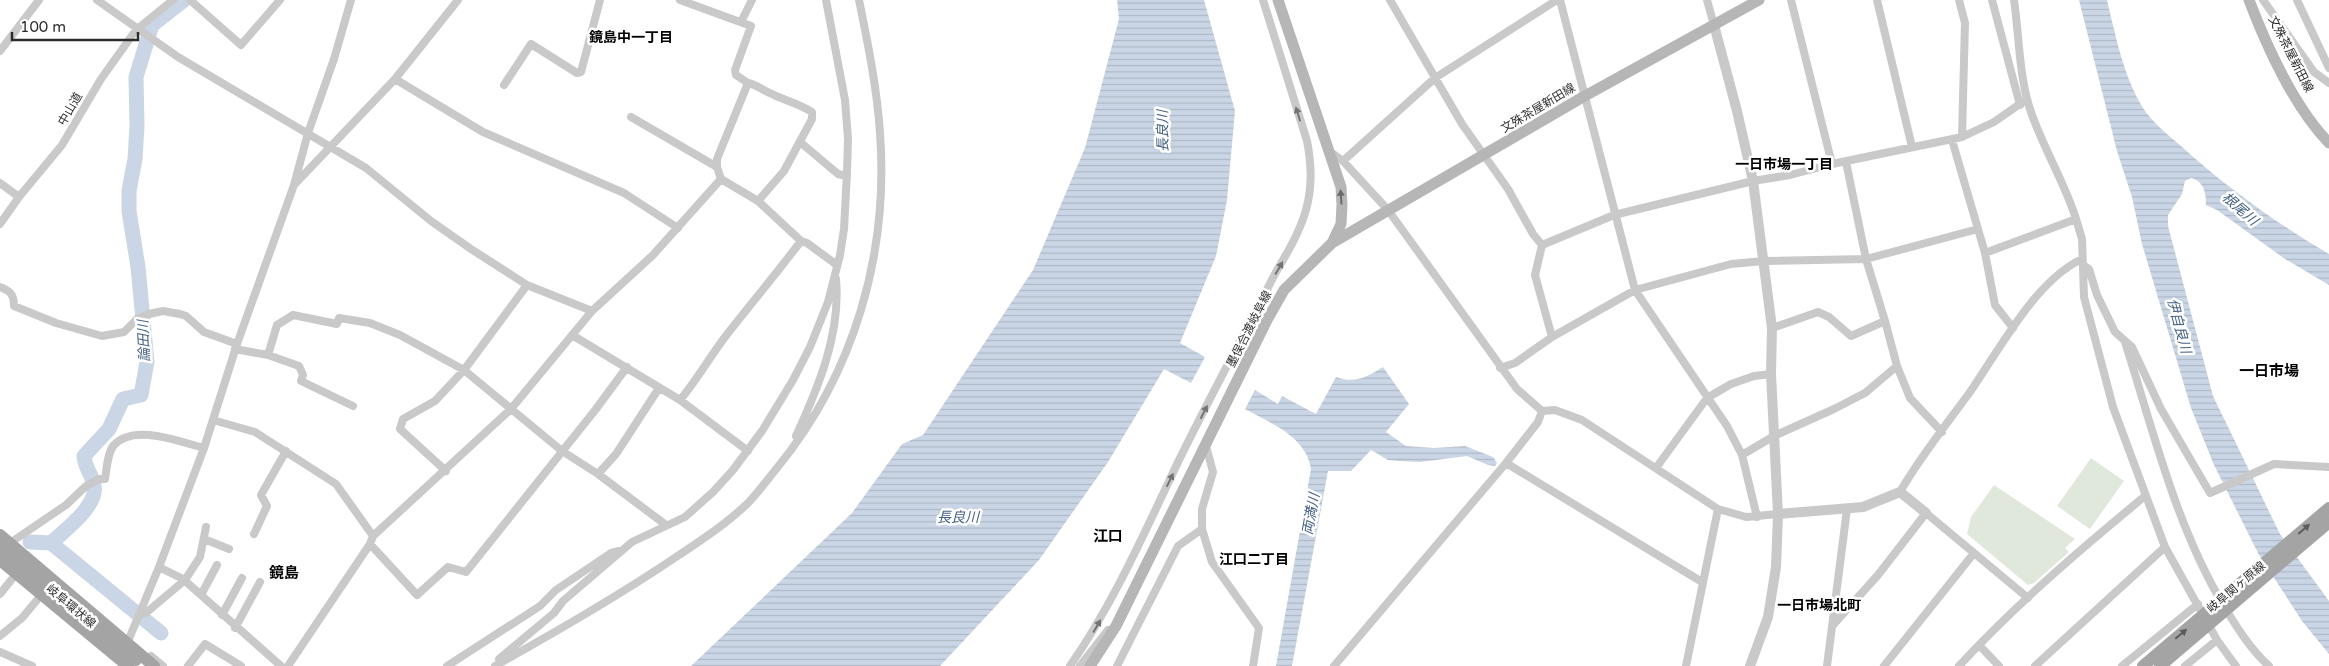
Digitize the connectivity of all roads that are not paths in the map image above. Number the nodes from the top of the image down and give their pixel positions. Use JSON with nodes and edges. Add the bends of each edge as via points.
{"nodes":[{"id":1,"x":38,"y":0,"type":"edge"},
{"id":2,"x":97,"y":0,"type":"edge"},
{"id":3,"x":173,"y":0,"type":"edge"},
{"id":4,"x":190,"y":0,"type":"edge"},
{"id":5,"x":280,"y":0,"type":"edge"},
{"id":6,"x":352,"y":0,"type":"edge"},
{"id":7,"x":458,"y":0,"type":"edge"},
{"id":8,"x":600,"y":0,"type":"edge"},
{"id":9,"x":680,"y":0,"type":"edge"},
{"id":10,"x":752,"y":0,"type":"edge"},
{"id":11,"x":826,"y":0,"type":"edge"},
{"id":12,"x":859,"y":0,"type":"edge"},
{"id":13,"x":1263,"y":0,"type":"edge"},
{"id":14,"x":1278,"y":0,"type":"edge"},
{"id":15,"x":1390,"y":0,"type":"edge"},
{"id":16,"x":1558,"y":0,"type":"edge"},
{"id":17,"x":1707,"y":0,"type":"edge"},
{"id":18,"x":1759,"y":0,"type":"edge"},
{"id":19,"x":1791,"y":0,"type":"edge"},
{"id":20,"x":1877,"y":0,"type":"edge"},
{"id":21,"x":1959,"y":0,"type":"edge"},
{"id":22,"x":1992,"y":0,"type":"edge"},
{"id":23,"x":2014,"y":0,"type":"edge"},
{"id":24,"x":2249,"y":0,"type":"edge"},
{"id":25,"x":2263,"y":0,"type":"edge"},
{"id":26,"x":2297,"y":0,"type":"edge"},
{"id":27,"x":741,"y":22,"type":"junction"},
{"id":28,"x":1714,"y":25,"type":"junction"},
{"id":29,"x":136,"y":30,"type":"junction"},
{"id":30,"x":0,"y":51,"type":"edge"},
{"id":31,"x":2329,"y":68,"type":"edge"},
{"id":32,"x":1434,"y":78,"type":"junction"},
{"id":33,"x":395,"y":79,"type":"junction"},
{"id":34,"x":748,"y":83,"type":"junction"},
{"id":35,"x":2329,"y":83,"type":"edge"},
{"id":36,"x":504,"y":85,"type":"dead end"},
{"id":37,"x":1583,"y":97,"type":"junction"},
{"id":38,"x":2027,"y":99,"type":"junction"},
{"id":39,"x":2020,"y":105,"type":"junction"},
{"id":40,"x":630,"y":117,"type":"dead end"},
{"id":41,"x":308,"y":133,"type":"junction"},
{"id":42,"x":1962,"y":137,"type":"junction"},
{"id":43,"x":1952,"y":140,"type":"junction"},
{"id":44,"x":800,"y":142,"type":"junction"},
{"id":45,"x":2329,"y":143,"type":"edge"},
{"id":46,"x":330,"y":146,"type":"junction"},
{"id":47,"x":1912,"y":147,"type":"junction"},
{"id":48,"x":1329,"y":151,"type":"junction"},
{"id":49,"x":1485,"y":155,"type":"junction"},
{"id":50,"x":1343,"y":161,"type":"junction"},
{"id":51,"x":1846,"y":162,"type":"junction"},
{"id":52,"x":1832,"y":164,"type":"junction"},
{"id":53,"x":717,"y":167,"type":"junction"},
{"id":54,"x":847,"y":176,"type":"junction"},
{"id":55,"x":721,"y":179,"type":"junction"},
{"id":56,"x":1753,"y":181,"type":"junction"},
{"id":57,"x":0,"y":184,"type":"edge"},
{"id":58,"x":294,"y":185,"type":"junction"},
{"id":59,"x":19,"y":197,"type":"junction"},
{"id":60,"x":758,"y":201,"type":"junction"},
{"id":61,"x":1388,"y":210,"type":"junction"},
{"id":62,"x":1614,"y":215,"type":"junction"},
{"id":63,"x":2076,"y":219,"type":"junction"},
{"id":64,"x":0,"y":224,"type":"edge"},
{"id":65,"x":678,"y":228,"type":"junction"},
{"id":66,"x":1978,"y":229,"type":"junction"},
{"id":67,"x":801,"y":241,"type":"junction"},
{"id":68,"x":1332,"y":242,"type":"junction"},
{"id":69,"x":1542,"y":245,"type":"junction"},
{"id":70,"x":1985,"y":253,"type":"junction"},
{"id":71,"x":1866,"y":259,"type":"junction"},
{"id":72,"x":1764,"y":261,"type":"junction"},
{"id":73,"x":2082,"y":262,"type":"junction"},
{"id":74,"x":836,"y":269,"type":"junction"},
{"id":75,"x":528,"y":285,"type":"junction"},
{"id":76,"x":0,"y":287,"type":"edge"},
{"id":77,"x":1635,"y":290,"type":"junction"},
{"id":78,"x":592,"y":311,"type":"junction"},
{"id":79,"x":1885,"y":322,"type":"junction"},
{"id":80,"x":1772,"y":328,"type":"junction"},
{"id":81,"x":2013,"y":328,"type":"junction"},
{"id":82,"x":572,"y":335,"type":"junction"},
{"id":83,"x":1552,"y":337,"type":"junction"},
{"id":84,"x":2124,"y":341,"type":"junction"},
{"id":85,"x":236,"y":346,"type":"junction"},
{"id":86,"x":268,"y":355,"type":"junction"},
{"id":87,"x":1897,"y":366,"type":"junction"},
{"id":88,"x":627,"y":367,"type":"junction"},
{"id":89,"x":1500,"y":368,"type":"junction"},
{"id":90,"x":464,"y":370,"type":"junction"},
{"id":91,"x":1771,"y":374,"type":"junction"},
{"id":92,"x":659,"y":388,"type":"junction"},
{"id":93,"x":1707,"y":398,"type":"junction"},
{"id":94,"x":680,"y":400,"type":"junction"},
{"id":95,"x":353,"y":406,"type":"dead end"},
{"id":96,"x":511,"y":410,"type":"junction"},
{"id":97,"x":1542,"y":411,"type":"junction"},
{"id":98,"x":213,"y":420,"type":"junction"},
{"id":99,"x":1942,"y":432,"type":"junction"},
{"id":100,"x":1774,"y":436,"type":"junction"},
{"id":101,"x":1206,"y":446,"type":"junction"},
{"id":102,"x":204,"y":448,"type":"junction"},
{"id":103,"x":286,"y":450,"type":"junction"},
{"id":104,"x":562,"y":451,"type":"junction"},
{"id":105,"x":748,"y":451,"type":"junction"},
{"id":106,"x":788,"y":455,"type":"junction"},
{"id":107,"x":1742,"y":455,"type":"junction"},
{"id":108,"x":1506,"y":463,"type":"junction"},
{"id":109,"x":2329,"y":467,"type":"edge"},
{"id":110,"x":1656,"y":468,"type":"junction"},
{"id":111,"x":446,"y":471,"type":"junction"},
{"id":112,"x":598,"y":474,"type":"junction"},
{"id":113,"x":1900,"y":492,"type":"junction"},
{"id":114,"x":2145,"y":496,"type":"junction"},
{"id":115,"x":2329,"y":508,"type":"edge"},
{"id":116,"x":1718,"y":509,"type":"junction"},
{"id":117,"x":1848,"y":509,"type":"junction"},
{"id":118,"x":1926,"y":513,"type":"junction"},
{"id":119,"x":1778,"y":514,"type":"junction"},
{"id":120,"x":1757,"y":517,"type":"junction"},
{"id":121,"x":2329,"y":522,"type":"edge"},
{"id":122,"x":666,"y":525,"type":"junction"},
{"id":123,"x":206,"y":526,"type":"dead end"},
{"id":124,"x":1202,"y":529,"type":"junction"},
{"id":125,"x":254,"y":534,"type":"dead end"},
{"id":126,"x":204,"y":539,"type":"junction"},
{"id":127,"x":372,"y":540,"type":"junction"},
{"id":128,"x":3,"y":541,"type":"edge"},
{"id":129,"x":2165,"y":547,"type":"junction"},
{"id":130,"x":229,"y":549,"type":"dead end"},
{"id":131,"x":623,"y":550,"type":"junction"},
{"id":132,"x":1974,"y":554,"type":"junction"},
{"id":133,"x":0,"y":560,"type":"edge"},
{"id":134,"x":217,"y":565,"type":"dead end"},
{"id":135,"x":159,"y":567,"type":"junction"},
{"id":136,"x":0,"y":570,"type":"edge"},
{"id":137,"x":242,"y":578,"type":"dead end"},
{"id":138,"x":12,"y":579,"type":"junction"},
{"id":139,"x":185,"y":580,"type":"junction"},
{"id":140,"x":260,"y":582,"type":"dead end"},
{"id":141,"x":1702,"y":582,"type":"junction"},
{"id":142,"x":0,"y":594,"type":"edge"},
{"id":143,"x":201,"y":595,"type":"junction"},
{"id":144,"x":2028,"y":598,"type":"junction"},
{"id":145,"x":37,"y":600,"type":"junction"},
{"id":146,"x":2198,"y":604,"type":"junction"},
{"id":147,"x":140,"y":613,"type":"junction"},
{"id":148,"x":222,"y":615,"type":"junction"},
{"id":149,"x":1833,"y":623,"type":"junction"},
{"id":150,"x":1116,"y":626,"type":"junction"},
{"id":151,"x":235,"y":628,"type":"junction"},
{"id":152,"x":0,"y":636,"type":"edge"},
{"id":153,"x":2217,"y":640,"type":"junction"},
{"id":154,"x":128,"y":642,"type":"junction"},
{"id":155,"x":1979,"y":645,"type":"junction"},
{"id":156,"x":0,"y":652,"type":"edge"},
{"id":157,"x":32,"y":666,"type":"edge"},
{"id":158,"x":117,"y":666,"type":"edge"},
{"id":159,"x":128,"y":666,"type":"edge"},
{"id":160,"x":143,"y":666,"type":"edge"},
{"id":161,"x":154,"y":666,"type":"edge"},
{"id":162,"x":163,"y":666,"type":"edge"},
{"id":163,"x":188,"y":666,"type":"edge"},
{"id":164,"x":241,"y":666,"type":"edge"},
{"id":165,"x":280,"y":666,"type":"edge"},
{"id":166,"x":288,"y":666,"type":"edge"},
{"id":167,"x":447,"y":666,"type":"edge"},
{"id":168,"x":493,"y":666,"type":"edge"},
{"id":169,"x":1070,"y":666,"type":"edge"},
{"id":170,"x":1080,"y":666,"type":"edge"},
{"id":171,"x":1090,"y":666,"type":"edge"},
{"id":172,"x":1116,"y":666,"type":"edge"},
{"id":173,"x":1253,"y":666,"type":"edge"},
{"id":174,"x":1334,"y":666,"type":"edge"},
{"id":175,"x":1687,"y":666,"type":"edge"},
{"id":176,"x":1750,"y":666,"type":"edge"},
{"id":177,"x":1827,"y":666,"type":"edge"},
{"id":178,"x":1884,"y":666,"type":"edge"},
{"id":179,"x":1959,"y":666,"type":"edge"},
{"id":180,"x":1999,"y":666,"type":"edge"},
{"id":181,"x":2035,"y":666,"type":"edge"},
{"id":182,"x":2122,"y":666,"type":"edge"},
{"id":183,"x":2143,"y":666,"type":"edge"},
{"id":184,"x":2160,"y":666,"type":"edge"},
{"id":185,"x":2184,"y":666,"type":"edge"},
{"id":186,"x":2236,"y":666,"type":"edge"},
{"id":187,"x":2269,"y":666,"type":"edge"}],
"edges":[{"from":1,"to":30,"type":"street"},
{"from":2,"to":29,"type":"street"},
{"from":3,"to":29,"type":"street","name":"中山道"},
{"from":4,"to":5,"type":"street","via":[[241,45]]},
{"from":6,"to":41,"type":"street"},
{"from":7,"to":33,"type":"street"},
{"from":8,"to":36,"type":"street","via":[[581,72],[577,74],[531,44]]},
{"from":9,"to":27,"type":"street"},
{"from":10,"to":27,"type":"street"},
{"from":11,"to":54,"type":"street","via":[[844,100]]},
{"from":12,"to":106,"type":"street","via":[[876,89],[880,135],[882,183],[878,231],[870,277],[852,340],[831,389]]},
{"from":169,"to":13,"type":"street","one_way":true,"via":[[1114,596],[1182,456],[1292,245],[1304,215],[1312,182],[1312,164]]},
{"from":14,"to":48,"type":"main road","name":"墨俣合渡岐阜線"},
{"from":15,"to":32,"type":"street"},
{"from":16,"to":32,"type":"street"},
{"from":16,"to":37,"type":"street"},
{"from":17,"to":28,"type":"street"},
{"from":18,"to":28,"type":"main road","name":"文殊茶屋新田線"},
{"from":19,"to":52,"type":"street"},
{"from":20,"to":47,"type":"street"},
{"from":21,"to":42,"type":"street","via":[[1965,23]]},
{"from":22,"to":39,"type":"street"},
{"from":23,"to":38,"type":"street"},
{"from":24,"to":45,"type":"main road","name":"文殊茶屋新田線","via":[[2293,93]]},
{"from":25,"to":35,"type":"street","via":[[2314,72]]},
{"from":26,"to":31,"type":"street"},
{"from":27,"to":34,"type":"street","via":[[751,26],[735,70],[736,75]]},
{"from":28,"to":37,"type":"main road","name":"文殊茶屋新田線"},
{"from":28,"to":56,"type":"street"},
{"from":29,"to":41,"type":"street"},
{"from":29,"to":59,"type":"street","name":"中山道","via":[[101,79],[62,145]]},
{"from":32,"to":49,"type":"street"},
{"from":32,"to":50,"type":"street"},
{"from":33,"to":46,"type":"street"},
{"from":33,"to":65,"type":"street","via":[[483,132],[624,194]]},
{"from":34,"to":44,"type":"street","via":[[812,112],[812,120]]},
{"from":34,"to":53,"type":"street","via":[[717,159]]},
{"from":37,"to":49,"type":"main road","name":"文殊茶屋新田線"},
{"from":37,"to":62,"type":"street"},
{"from":38,"to":39,"type":"street"},
{"from":38,"to":63,"type":"street"},
{"from":39,"to":42,"type":"street"},
{"from":40,"to":53,"type":"street"},
{"from":41,"to":46,"type":"street"},
{"from":41,"to":58,"type":"street"},
{"from":42,"to":43,"type":"street"},
{"from":43,"to":47,"type":"street"},
{"from":43,"to":66,"type":"street"},
{"from":44,"to":54,"type":"street","via":[[838,174]]},
{"from":44,"to":60,"type":"street","via":[[784,171]]},
{"from":46,"to":58,"type":"street"},
{"from":46,"to":75,"type":"street","via":[[366,168],[431,221]]},
{"from":47,"to":51,"type":"street"},
{"from":48,"to":50,"type":"street"},
{"from":68,"to":48,"type":"main road","name":"墨俣合渡岐阜線","one_way":true,"via":[[1340,224],[1342,205],[1341,188]]},
{"from":49,"to":61,"type":"main road","name":"文殊茶屋新田線"},
{"from":49,"to":69,"type":"street"},
{"from":50,"to":61,"type":"street"},
{"from":51,"to":52,"type":"street"},
{"from":51,"to":71,"type":"street"},
{"from":52,"to":56,"type":"street"},
{"from":53,"to":55,"type":"street"},
{"from":54,"to":74,"type":"street","via":[[844,229]]},
{"from":55,"to":60,"type":"street"},
{"from":55,"to":65,"type":"street"},
{"from":56,"to":62,"type":"street"},
{"from":56,"to":72,"type":"street"},
{"from":57,"to":59,"type":"street"},
{"from":58,"to":85,"type":"street"},
{"from":59,"to":64,"type":"street","name":"中山道"},
{"from":60,"to":67,"type":"street"},
{"from":61,"to":68,"type":"main road","name":"文殊茶屋新田線"},
{"from":61,"to":89,"type":"street"},
{"from":62,"to":69,"type":"street"},
{"from":62,"to":77,"type":"street"},
{"from":63,"to":70,"type":"street"},
{"from":63,"to":73,"type":"street","via":[[2082,239]]},
{"from":65,"to":78,"type":"street"},
{"from":66,"to":70,"type":"street"},
{"from":66,"to":71,"type":"street"},
{"from":67,"to":74,"type":"street","via":[[808,243]]},
{"from":67,"to":94,"type":"street","via":[[724,338]]},
{"from":68,"to":101,"type":"main road","name":"墨俣合渡岐阜線","via":[[1284,290]]},
{"from":69,"to":83,"type":"street","via":[[1536,276]]},
{"from":70,"to":81,"type":"street","via":[[1995,305]]},
{"from":71,"to":72,"type":"street"},
{"from":71,"to":79,"type":"street"},
{"from":72,"to":77,"type":"street","via":[[1731,264]]},
{"from":72,"to":80,"type":"street"},
{"from":73,"to":81,"type":"street","via":[[2066,266],[2048,283]]},
{"from":73,"to":84,"type":"street","via":[[2089,269],[2097,295],[2115,332]]},
{"from":73,"to":114,"type":"street","via":[[2089,322],[2113,407]]},
{"from":74,"to":105,"type":"street","via":[[828,302],[806,355]]},
{"from":74,"to":106,"type":"street","via":[[833,323],[824,370]]},
{"from":75,"to":78,"type":"street"},
{"from":75,"to":90,"type":"street"},
{"from":76,"to":85,"type":"street","via":[[11,292],[14,306],[56,323],[102,336],[124,332],[137,319],[163,311],[186,316],[204,332]]},
{"from":77,"to":83,"type":"street"},
{"from":77,"to":93,"type":"street"},
{"from":78,"to":82,"type":"street"},
{"from":79,"to":80,"type":"street","via":[[1851,336],[1818,312]]},
{"from":79,"to":87,"type":"street"},
{"from":80,"to":91,"type":"street"},
{"from":81,"to":99,"type":"street"},
{"from":82,"to":88,"type":"street"},
{"from":82,"to":96,"type":"street"},
{"from":83,"to":89,"type":"street","via":[[1515,363]]},
{"from":84,"to":109,"type":"street","via":[[2132,347],[2161,409],[2210,493],[2274,464]]},
{"from":84,"to":187,"type":"street","via":[[2188,538],[2242,635]]},
{"from":85,"to":86,"type":"street"},
{"from":85,"to":98,"type":"street"},
{"from":86,"to":90,"type":"street","via":[[276,327],[285,319],[293,315],[337,324],[339,318],[370,323],[392,332]]},
{"from":86,"to":95,"type":"street","via":[[298,366],[303,375],[301,381]]},
{"from":87,"to":99,"type":"street","via":[[1910,398]]},
{"from":87,"to":100,"type":"street","via":[[1865,393]]},
{"from":88,"to":92,"type":"street"},
{"from":88,"to":104,"type":"street"},
{"from":89,"to":97,"type":"street","via":[[1517,389]]},
{"from":90,"to":96,"type":"street"},
{"from":90,"to":111,"type":"street","via":[[436,401],[403,419],[400,429]]},
{"from":91,"to":93,"type":"street","via":[[1731,384]]},
{"from":91,"to":100,"type":"street"},
{"from":92,"to":94,"type":"street"},
{"from":92,"to":112,"type":"street","via":[[616,454]]},
{"from":93,"to":107,"type":"street"},
{"from":93,"to":110,"type":"street"},
{"from":94,"to":105,"type":"street"},
{"from":96,"to":104,"type":"street"},
{"from":96,"to":111,"type":"street"},
{"from":97,"to":108,"type":"street","via":[[1538,422]]},
{"from":97,"to":110,"type":"street","via":[[1555,410],[1582,420]]},
{"from":98,"to":102,"type":"street"},
{"from":98,"to":103,"type":"street","via":[[255,432]]},
{"from":99,"to":113,"type":"street"},
{"from":100,"to":107,"type":"street"},
{"from":100,"to":119,"type":"street"},
{"from":101,"to":124,"type":"street","via":[[1213,472],[1202,508]]},
{"from":101,"to":150,"type":"main road","name":"墨俣合渡岐阜線"},
{"from":102,"to":128,"type":"street","via":[[154,434],[122,439],[113,446],[106,479],[86,486],[66,505]]},
{"from":102,"to":135,"type":"street"},
{"from":103,"to":125,"type":"street","via":[[261,495],[267,506]]},
{"from":103,"to":127,"type":"street","via":[[336,484]]},
{"from":104,"to":112,"type":"street"},
{"from":104,"to":127,"type":"street","via":[[466,572],[448,567],[417,594]]},
{"from":105,"to":122,"type":"street","via":[[713,492],[685,517]]},
{"from":106,"to":168,"type":"street","via":[[748,503],[717,530],[641,580]]},
{"from":107,"to":120,"type":"street"},
{"from":108,"to":141,"type":"street"},
{"from":108,"to":174,"type":"street"},
{"from":110,"to":116,"type":"street"},
{"from":111,"to":127,"type":"street"},
{"from":112,"to":122,"type":"street"},
{"from":113,"to":117,"type":"street","via":[[1876,503]]},
{"from":113,"to":118,"type":"street"},
{"from":114,"to":129,"type":"street"},
{"from":114,"to":144,"type":"street"},
{"from":183,"to":115,"type":"main road","name":"岐阜関ヶ原線","one_way":true},
{"from":116,"to":120,"type":"street","via":[[1736,516]]},
{"from":116,"to":141,"type":"street"},
{"from":117,"to":119,"type":"street"},
{"from":117,"to":149,"type":"street"},
{"from":118,"to":132,"type":"street"},
{"from":118,"to":149,"type":"street","via":[[1878,575]]},
{"from":119,"to":120,"type":"street"},
{"from":119,"to":176,"type":"street","via":[[1776,567],[1768,617]]},
{"from":121,"to":184,"type":"main road","name":"岐阜関ヶ原線"},
{"from":122,"to":131,"type":"street"},
{"from":123,"to":126,"type":"street"},
{"from":124,"to":172,"type":"street","via":[[1178,546]]},
{"from":124,"to":173,"type":"street","via":[[1212,562],[1259,628]]},
{"from":126,"to":130,"type":"street"},
{"from":126,"to":139,"type":"street","via":[[200,556]]},
{"from":127,"to":166,"type":"street"},
{"from":128,"to":154,"type":"main road"},
{"from":128,"to":160,"type":"main road","name":"岐阜環状線"},
{"from":129,"to":146,"type":"street"},
{"from":129,"to":181,"type":"street"},
{"from":131,"to":167,"type":"street","via":[[611,553],[556,590],[540,606]]},
{"from":131,"to":168,"type":"street"},
{"from":132,"to":144,"type":"street"},
{"from":132,"to":178,"type":"street"},
{"from":133,"to":159,"type":"main road","name":"岐阜環状線"},
{"from":134,"to":143,"type":"street"},
{"from":135,"to":139,"type":"street"},
{"from":135,"to":147,"type":"street"},
{"from":136,"to":138,"type":"main road"},
{"from":137,"to":148,"type":"street"},
{"from":138,"to":142,"type":"street"},
{"from":138,"to":145,"type":"main road"},
{"from":139,"to":143,"type":"street"},
{"from":139,"to":147,"type":"street","via":[[147,612]]},
{"from":140,"to":151,"type":"street"},
{"from":141,"to":175,"type":"street"},
{"from":143,"to":148,"type":"street"},
{"from":144,"to":155,"type":"street"},
{"from":145,"to":152,"type":"street"},
{"from":145,"to":158,"type":"main road"},
{"from":146,"to":153,"type":"street"},
{"from":146,"to":182,"type":"street"},
{"from":147,"to":154,"type":"street"},
{"from":148,"to":151,"type":"street"},
{"from":149,"to":177,"type":"street"},
{"from":150,"to":170,"type":"street","via":[[1107,631]]},
{"from":150,"to":171,"type":"main road","name":"墨俣合渡岐阜線"},
{"from":151,"to":165,"type":"street","via":[[248,635]]},
{"from":153,"to":185,"type":"street"},
{"from":153,"to":186,"type":"street"},
{"from":154,"to":158,"type":"street"},
{"from":154,"to":161,"type":"main road"},
{"from":154,"to":162,"type":"street"},
{"from":155,"to":179,"type":"street"},
{"from":155,"to":180,"type":"street"},
{"from":156,"to":157,"type":"street"},
{"from":163,"to":164,"type":"street","via":[[205,644]]}]}
